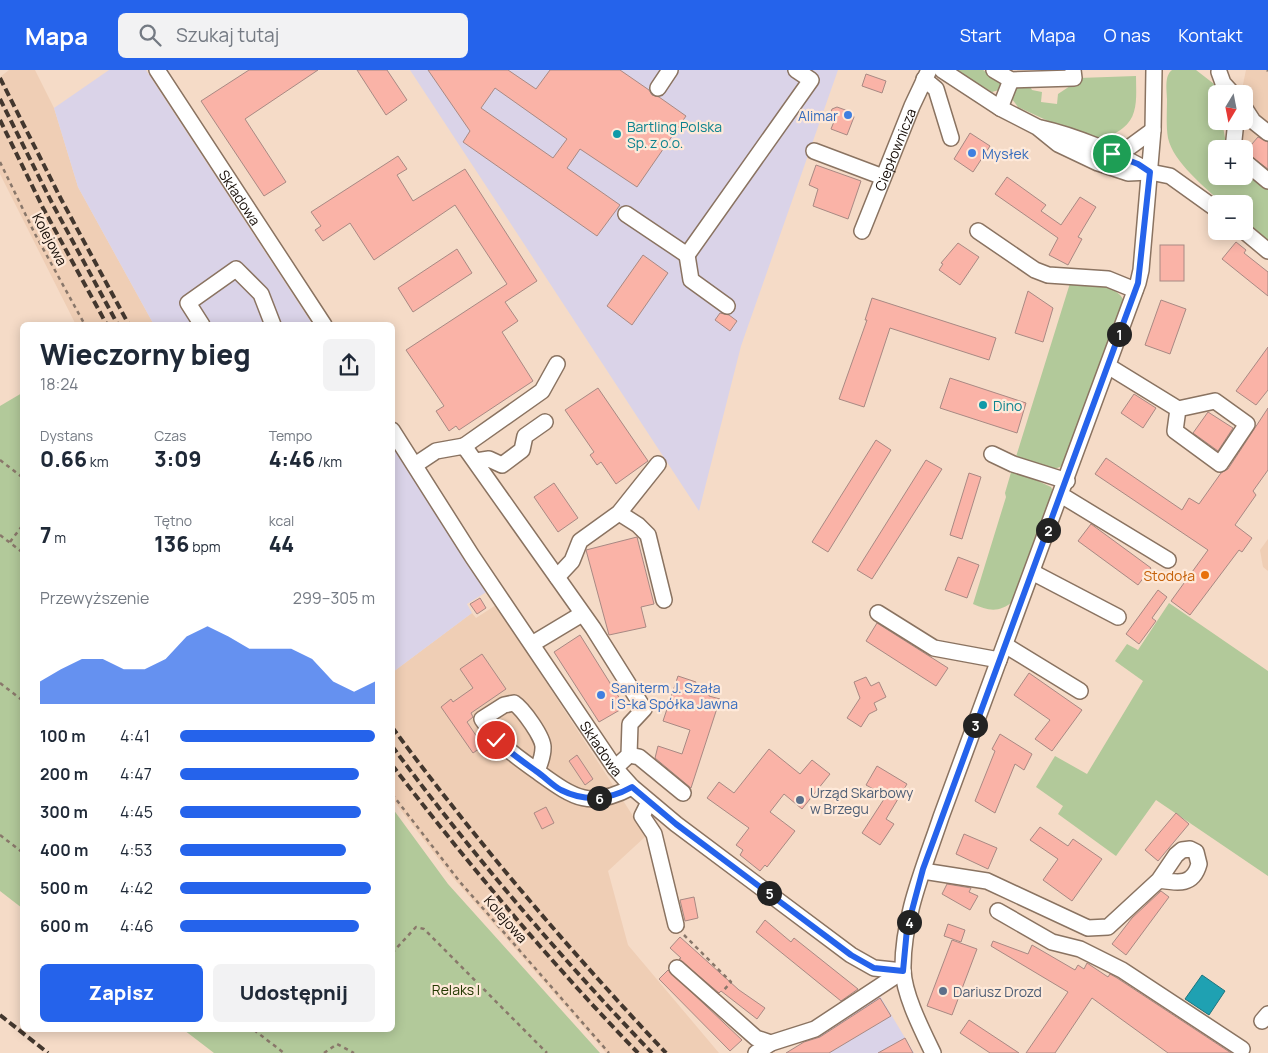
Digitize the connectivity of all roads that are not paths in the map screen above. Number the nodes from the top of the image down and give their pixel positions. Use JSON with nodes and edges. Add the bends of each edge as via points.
{"nodes":[{"id":1,"x":157,"y":70,"type":"edge"},
{"id":2,"x":670,"y":70,"type":"edge"},
{"id":3,"x":796,"y":70,"type":"edge"},
{"id":4,"x":942,"y":70,"type":"edge"},
{"id":5,"x":994,"y":70,"type":"edge"},
{"id":6,"x":1073,"y":70,"type":"edge"},
{"id":7,"x":1154,"y":70,"type":"edge"},
{"id":8,"x":1220,"y":71,"type":"edge"},
{"id":9,"x":926,"y":75,"type":"edge"},
{"id":10,"x":1011,"y":80,"type":"junction"},
{"id":11,"x":1225,"y":85,"type":"edge"},
{"id":12,"x":658,"y":88,"type":"dead end"},
{"id":13,"x":1000,"y":108,"type":"junction"},
{"id":14,"x":1253,"y":121,"type":"edge"},
{"id":15,"x":1037,"y":127,"type":"junction"},
{"id":16,"x":1154,"y":130,"type":"junction"},
{"id":17,"x":1268,"y":132,"type":"edge"},
{"id":18,"x":951,"y":138,"type":"dead end"},
{"id":19,"x":814,"y":151,"type":"dead end"},
{"id":20,"x":1112,"y":154,"type":"junction"},
{"id":21,"x":1253,"y":168,"type":"edge"},
{"id":22,"x":1150,"y":172,"type":"junction"},
{"id":23,"x":883,"y":177,"type":"junction"},
{"id":24,"x":1268,"y":181,"type":"edge"},
{"id":25,"x":1208,"y":203,"type":"edge"},
{"id":26,"x":626,"y":214,"type":"dead end"},
{"id":27,"x":978,"y":230,"type":"dead end"},
{"id":28,"x":862,"y":231,"type":"dead end"},
{"id":29,"x":1253,"y":238,"type":"edge"},
{"id":30,"x":1268,"y":251,"type":"edge"},
{"id":31,"x":687,"y":255,"type":"junction"},
{"id":32,"x":1135,"y":290,"type":"junction"},
{"id":33,"x":727,"y":306,"type":"dead end"},
{"id":34,"x":200,"y":322,"type":"edge"},
{"id":35,"x":272,"y":322,"type":"edge"},
{"id":36,"x":322,"y":322,"type":"edge"},
{"id":37,"x":558,"y":364,"type":"dead end"},
{"id":38,"x":1108,"y":366,"type":"junction"},
{"id":39,"x":1178,"y":409,"type":"junction"},
{"id":40,"x":545,"y":422,"type":"dead end"},
{"id":41,"x":395,"y":435,"type":"edge"},
{"id":42,"x":464,"y":446,"type":"junction"},
{"id":43,"x":992,"y":454,"type":"dead end"},
{"id":44,"x":476,"y":461,"type":"junction"},
{"id":45,"x":658,"y":464,"type":"dead end"},
{"id":46,"x":415,"y":465,"type":"junction"},
{"id":47,"x":1067,"y":481,"type":"junction"},
{"id":48,"x":1061,"y":496,"type":"junction"},
{"id":49,"x":619,"y":513,"type":"junction"},
{"id":50,"x":1168,"y":560,"type":"dead end"},
{"id":51,"x":1032,"y":572,"type":"junction"},
{"id":52,"x":557,"y":577,"type":"junction"},
{"id":53,"x":664,"y":600,"type":"dead end"},
{"id":54,"x":878,"y":613,"type":"dead end"},
{"id":55,"x":582,"y":614,"type":"junction"},
{"id":56,"x":1118,"y":616,"type":"dead end"},
{"id":57,"x":532,"y":644,"type":"junction"},
{"id":58,"x":1005,"y":645,"type":"junction"},
{"id":59,"x":1000,"y":660,"type":"junction"},
{"id":60,"x":1080,"y":691,"type":"dead end"},
{"id":61,"x":630,"y":755,"type":"junction"},
{"id":62,"x":615,"y":768,"type":"junction"},
{"id":63,"x":537,"y":771,"type":"junction"},
{"id":64,"x":632,"y":787,"type":"junction"},
{"id":65,"x":683,"y":792,"type":"dead end"},
{"id":66,"x":649,"y":802,"type":"junction"},
{"id":67,"x":923,"y":872,"type":"junction"},
{"id":68,"x":1159,"y":880,"type":"dead end"},
{"id":69,"x":998,"y":911,"type":"dead end"},
{"id":70,"x":676,"y":925,"type":"road end"},
{"id":71,"x":677,"y":968,"type":"dead end"},
{"id":72,"x":903,"y":971,"type":"junction"},
{"id":73,"x":771,"y":1043,"type":"junction"},
{"id":74,"x":1242,"y":1049,"type":"dead end"},
{"id":75,"x":756,"y":1053,"type":"edge"},
{"id":76,"x":933,"y":1053,"type":"edge"}],
"edges":[{"from":1,"to":36,"type":"street","name":"Składowa"},
{"from":2,"to":12,"type":"street"},
{"from":3,"to":31,"type":"street","via":[[811,80]]},
{"from":4,"to":13,"type":"street"},
{"from":5,"to":10,"type":"street"},
{"from":6,"to":10,"type":"street","via":[[1074,78]]},
{"from":7,"to":16,"type":"street"},
{"from":8,"to":11,"type":"street"},
{"from":9,"to":18,"type":"street","via":[[936,89]]},
{"from":9,"to":23,"type":"street","name":"Ciepłownicza"},
{"from":10,"to":13,"type":"street"},
{"from":13,"to":15,"type":"street"},
{"from":14,"to":17,"type":"street"},
{"from":15,"to":20,"type":"street","via":[[1063,133]]},
{"from":15,"to":22,"type":"street","via":[[1058,144],[1098,163],[1128,174]]},
{"from":16,"to":20,"type":"street","via":[[1128,149]]},
{"from":16,"to":22,"type":"street"},
{"from":19,"to":23,"type":"street"},
{"from":20,"to":22,"type":"street"},
{"from":21,"to":24,"type":"street"},
{"from":22,"to":25,"type":"street","via":[[1170,176]]},
{"from":22,"to":32,"type":"street","via":[[1141,270]]},
{"from":23,"to":28,"type":"street","name":"Ciepłownicza"},
{"from":26,"to":31,"type":"street"},
{"from":27,"to":32,"type":"street","via":[[1035,270],[1048,275],[1108,279]]},
{"from":29,"to":30,"type":"street"},
{"from":31,"to":33,"type":"street","via":[[691,280]]},
{"from":32,"to":38,"type":"street"},
{"from":34,"to":35,"type":"street","via":[[188,303],[236,269],[261,294]]},
{"from":37,"to":42,"type":"street","via":[[542,390]]},
{"from":38,"to":39,"type":"street"},
{"from":38,"to":47,"type":"street"},
{"from":39,"to":39,"type":"street","via":[[1215,402],[1247,424],[1220,464],[1175,431]]},
{"from":40,"to":44,"type":"street","via":[[525,436],[522,450],[502,465],[489,459]]},
{"from":41,"to":46,"type":"street","name":"Składowa"},
{"from":42,"to":44,"type":"street"},
{"from":42,"to":46,"type":"street","via":[[436,451]]},
{"from":43,"to":47,"type":"street"},
{"from":44,"to":52,"type":"street"},
{"from":45,"to":49,"type":"street"},
{"from":46,"to":57,"type":"street","name":"Składowa"},
{"from":47,"to":48,"type":"street"},
{"from":48,"to":50,"type":"street"},
{"from":48,"to":51,"type":"street"},
{"from":49,"to":52,"type":"street","via":[[580,541],[572,561]]},
{"from":49,"to":53,"type":"street","via":[[648,535]]},
{"from":51,"to":56,"type":"street"},
{"from":51,"to":58,"type":"street"},
{"from":52,"to":55,"type":"street"},
{"from":54,"to":59,"type":"street","via":[[934,648]]},
{"from":55,"to":57,"type":"street"},
{"from":55,"to":61,"type":"street","via":[[644,709],[630,724]]},
{"from":57,"to":62,"type":"street","name":"Składowa"},
{"from":58,"to":59,"type":"street"},
{"from":58,"to":60,"type":"street"},
{"from":59,"to":67,"type":"street"},
{"from":61,"to":62,"type":"street"},
{"from":61,"to":65,"type":"street","via":[[639,758]]},
{"from":62,"to":64,"type":"street","name":"Składowa"},
{"from":63,"to":63,"type":"street","via":[[544,746],[522,708],[514,703],[504,705],[482,719],[496,740]]},
{"from":63,"to":64,"type":"street","via":[[560,789],[581,798],[617,795]]},
{"from":64,"to":66,"type":"street","name":"Składowa"},
{"from":66,"to":70,"type":"street","via":[[642,816],[654,834]]},
{"from":66,"to":72,"type":"street","name":"Składowa","via":[[851,955],[874,968]]},
{"from":67,"to":68,"type":"street","via":[[987,881],[1088,928],[1108,927]]},
{"from":67,"to":72,"type":"street","via":[[907,929]]},
{"from":69,"to":74,"type":"street","via":[[1052,942],[1080,949],[1122,970]]},
{"from":71,"to":73,"type":"street","via":[[756,1038]]},
{"from":72,"to":73,"type":"street","via":[[815,1029]]},
{"from":72,"to":76,"type":"street","via":[[911,1001]]},
{"from":73,"to":75,"type":"street"}]}
